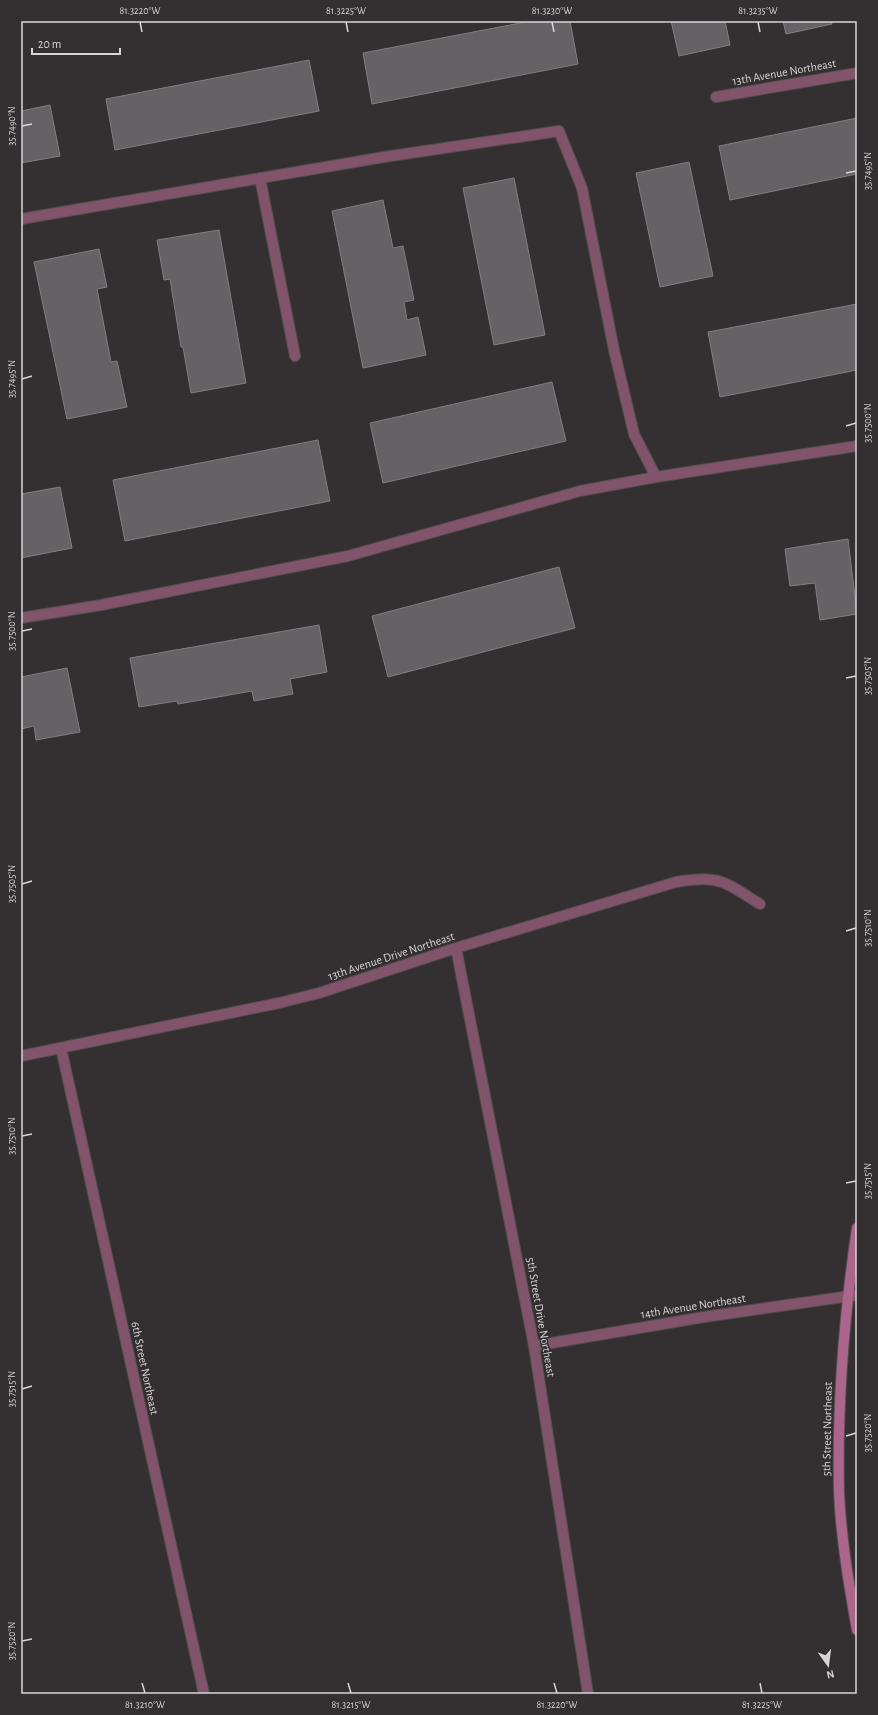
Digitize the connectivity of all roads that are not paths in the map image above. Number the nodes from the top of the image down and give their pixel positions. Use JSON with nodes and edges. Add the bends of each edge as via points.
{"nodes":[{"id":1,"x":857,"y":73,"type":"edge"},
{"id":2,"x":716,"y":97,"type":"dead end"},
{"id":3,"x":260,"y":178,"type":"junction"},
{"id":4,"x":21,"y":219,"type":"edge"},
{"id":5,"x":295,"y":356,"type":"dead end"},
{"id":6,"x":857,"y":446,"type":"edge"},
{"id":7,"x":656,"y":477,"type":"junction"},
{"id":8,"x":21,"y":618,"type":"edge"},
{"id":9,"x":760,"y":904,"type":"dead end"},
{"id":10,"x":456,"y":948,"type":"junction"},
{"id":11,"x":61,"y":1048,"type":"junction"},
{"id":12,"x":21,"y":1056,"type":"edge"},
{"id":13,"x":857,"y":1228,"type":"edge"},
{"id":14,"x":852,"y":1295,"type":"edge"},
{"id":15,"x":534,"y":1346,"type":"junction"},
{"id":16,"x":857,"y":1630,"type":"edge"},
{"id":17,"x":204,"y":1694,"type":"edge"},
{"id":18,"x":588,"y":1694,"type":"edge"}],
"edges":[{"from":1,"to":2,"type":"street","name":"13th Avenue Northeast"},
{"from":3,"to":4,"type":"street"},
{"from":3,"to":5,"type":"street"},
{"from":3,"to":7,"type":"street","via":[[559,131],[582,188],[614,350],[634,434]]},
{"from":6,"to":7,"type":"street"},
{"from":7,"to":8,"type":"street","via":[[580,491],[348,556],[101,605]]},
{"from":9,"to":10,"type":"street","name":"13th Avenue Drive Northeast","via":[[734,888],[714,880],[676,882]]},
{"from":10,"to":11,"type":"street","name":"13th Avenue Drive Northeast","via":[[279,1004]]},
{"from":10,"to":15,"type":"street","name":"5th Street Drive Northeast"},
{"from":11,"to":12,"type":"street","name":"13th Avenue Drive Northeast"},
{"from":11,"to":17,"type":"street","name":"6th Street Northeast"},
{"from":13,"to":14,"type":"street","name":"5th Street Northeast"},
{"from":14,"to":15,"type":"street","name":"14th Avenue Northeast"},
{"from":14,"to":16,"type":"street","name":"5th Street Northeast","via":[[839,1410],[839,1493]]},
{"from":15,"to":18,"type":"street","name":"5th Street Drive Northeast"}]}
